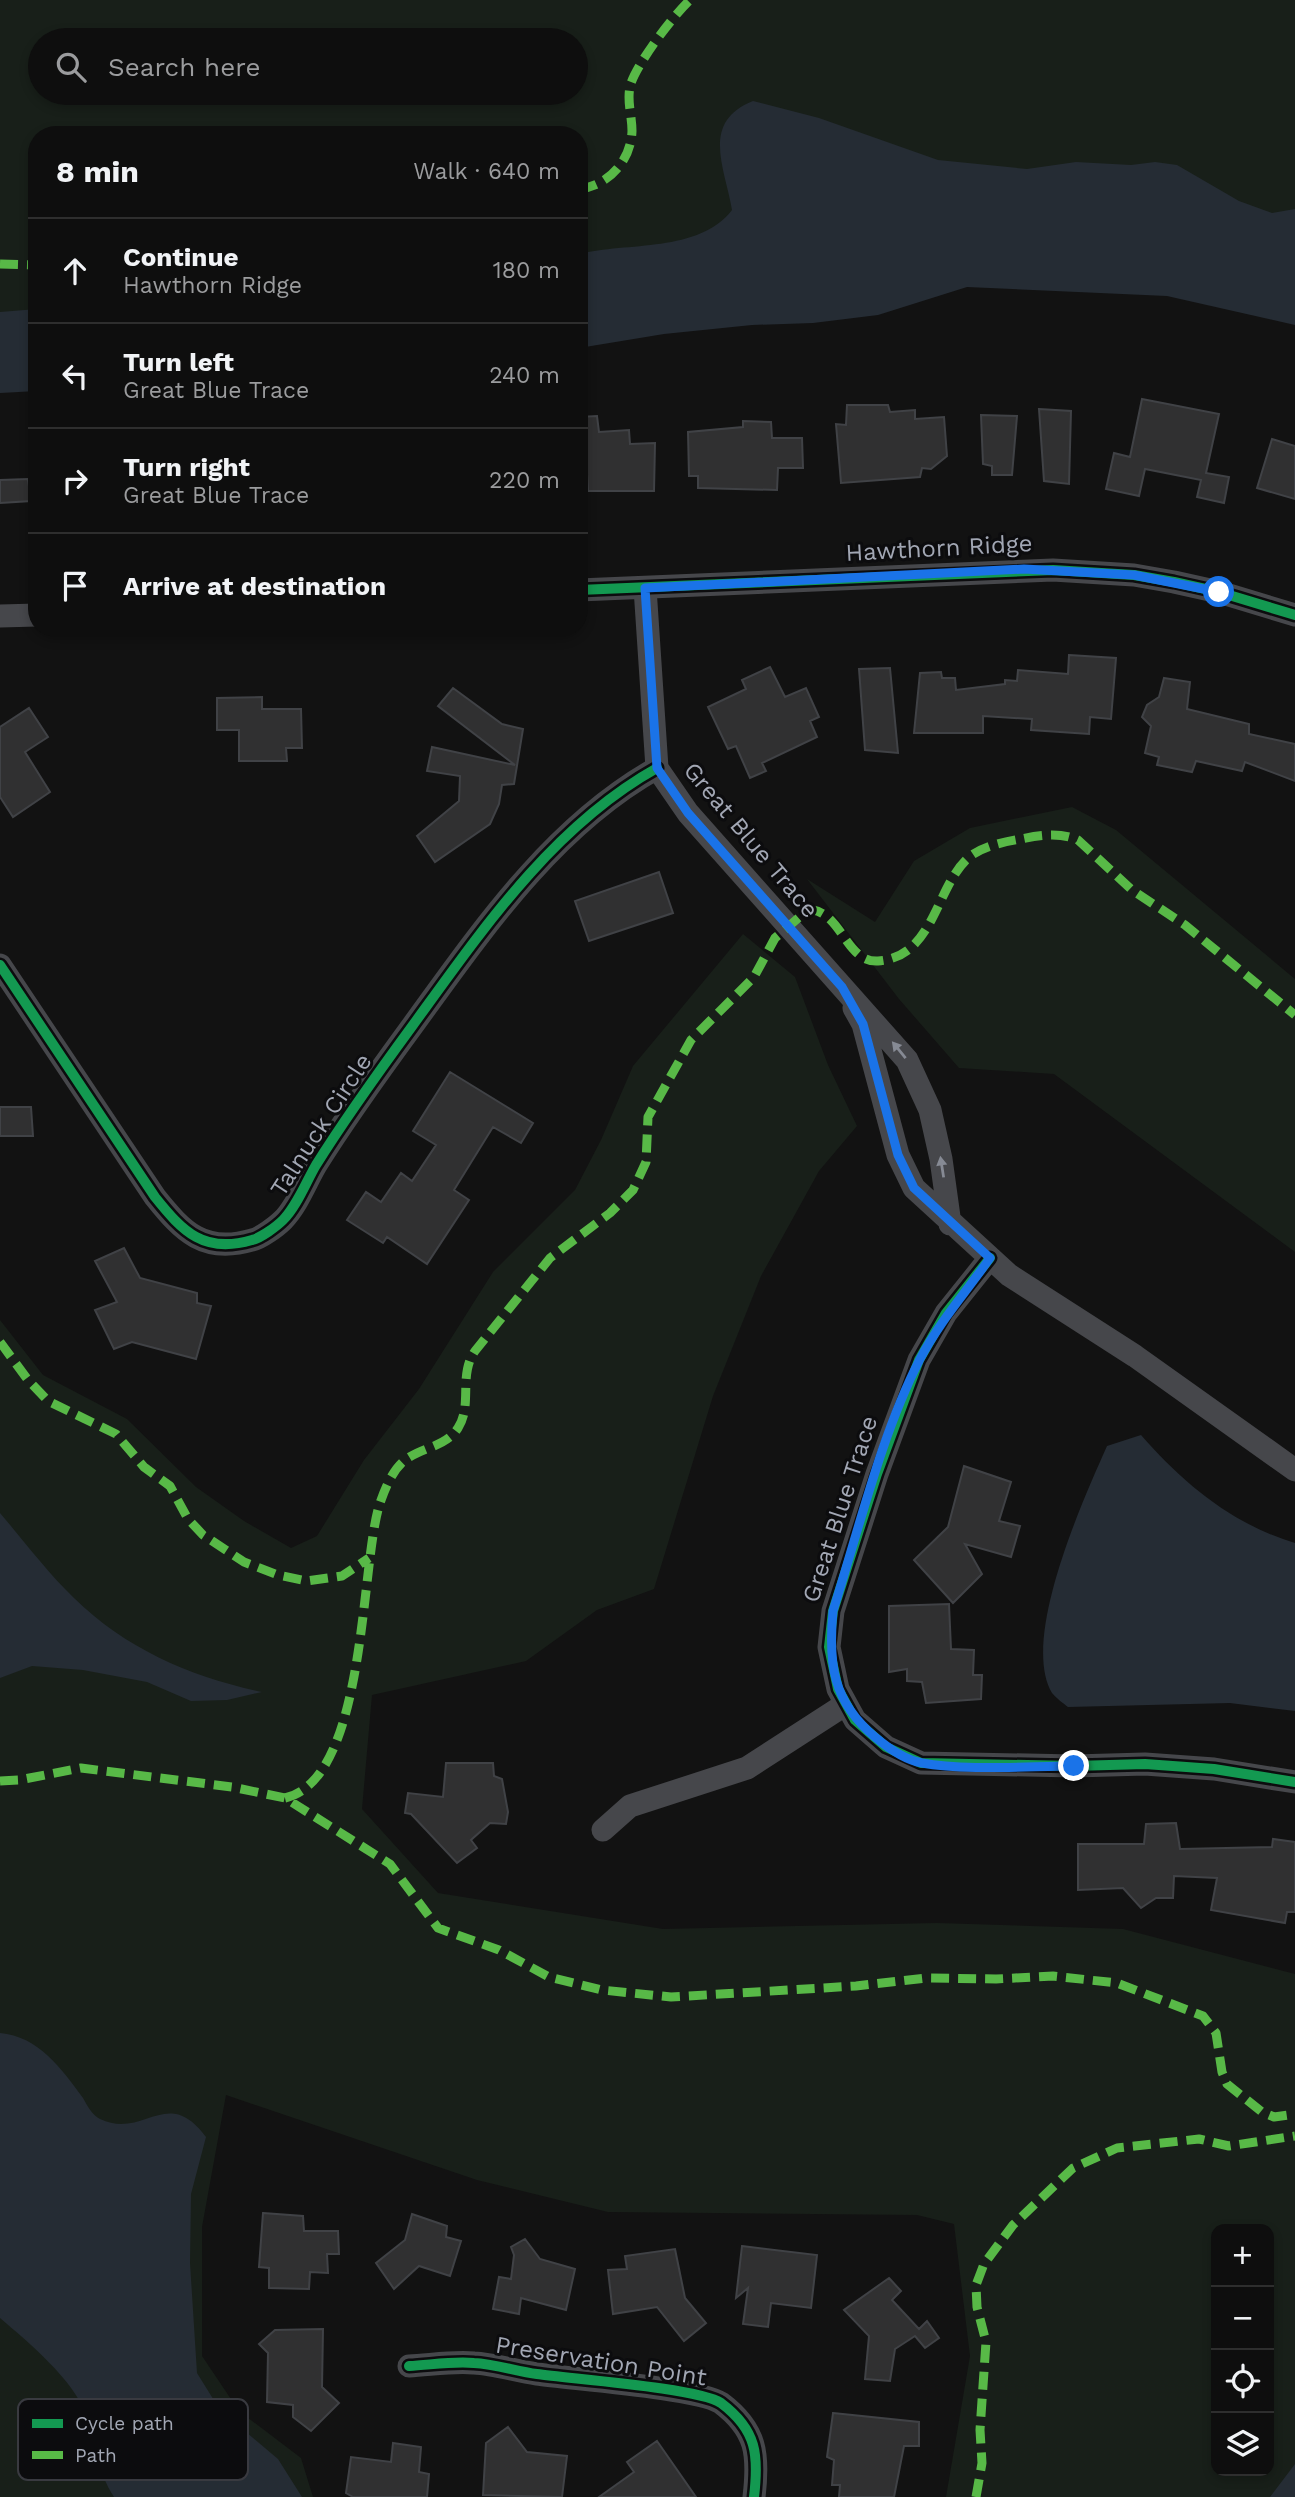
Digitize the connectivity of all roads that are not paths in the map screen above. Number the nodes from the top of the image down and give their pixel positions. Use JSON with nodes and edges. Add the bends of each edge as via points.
{"nodes":[{"id":1,"x":645,"y":588,"type":"junction"},
{"id":2,"x":588,"y":590,"type":"edge"},
{"id":3,"x":28,"y":614,"type":"edge"},
{"id":4,"x":1295,"y":615,"type":"edge"},
{"id":5,"x":0,"y":616,"type":"edge"},
{"id":6,"x":657,"y":768,"type":"junction"},
{"id":7,"x":0,"y":965,"type":"edge"},
{"id":8,"x":842,"y":987,"type":"junction"},
{"id":9,"x":950,"y":1224,"type":"junction"},
{"id":10,"x":990,"y":1258,"type":"junction"},
{"id":11,"x":1295,"y":1470,"type":"edge"},
{"id":12,"x":846,"y":1704,"type":"junction"},
{"id":13,"x":1295,"y":1782,"type":"edge"},
{"id":14,"x":603,"y":1830,"type":"dead end"},
{"id":15,"x":410,"y":2366,"type":"dead end"},
{"id":16,"x":754,"y":2497,"type":"edge"}],
"edges":[{"from":1,"to":2,"type":"street","name":"Hawthorn Ridge"},
{"from":1,"to":4,"type":"street","name":"Hawthorn Ridge","via":[[1024,569],[1083,571],[1174,582]]},
{"from":1,"to":6,"type":"street","name":"Great Blue Trace"},
{"from":3,"to":5,"type":"street"},
{"from":6,"to":7,"type":"street","name":"Talnuck Circle","via":[[585,818],[536,866],[412,1026],[284,1219],[254,1240],[214,1245],[180,1229]]},
{"from":6,"to":8,"type":"street","name":"Great Blue Trace","via":[[688,813]]},
{"from":8,"to":9,"type":"street","name":"Great Blue Trace","via":[[863,1024],[898,1155],[914,1188]]},
{"from":9,"to":8,"type":"street","name":"Great Blue Trace","one_way":true,"via":[[930,1110],[907,1060]]},
{"from":9,"to":10,"type":"street","name":"Great Blue Trace"},
{"from":10,"to":11,"type":"street","name":"Great Blue Trace"},
{"from":10,"to":12,"type":"street","name":"Great Blue Trace","via":[[946,1313],[919,1360],[877,1474],[833,1611],[829,1647]]},
{"from":12,"to":13,"type":"street","name":"Great Blue Trace","via":[[855,1720],[886,1747],[921,1763],[1145,1764]]},
{"from":12,"to":14,"type":"street","via":[[747,1768],[630,1806]]},
{"from":15,"to":16,"type":"street","name":"Preservation Point","via":[[474,2362],[701,2395],[719,2402],[742,2423],[755,2445]]}]}
